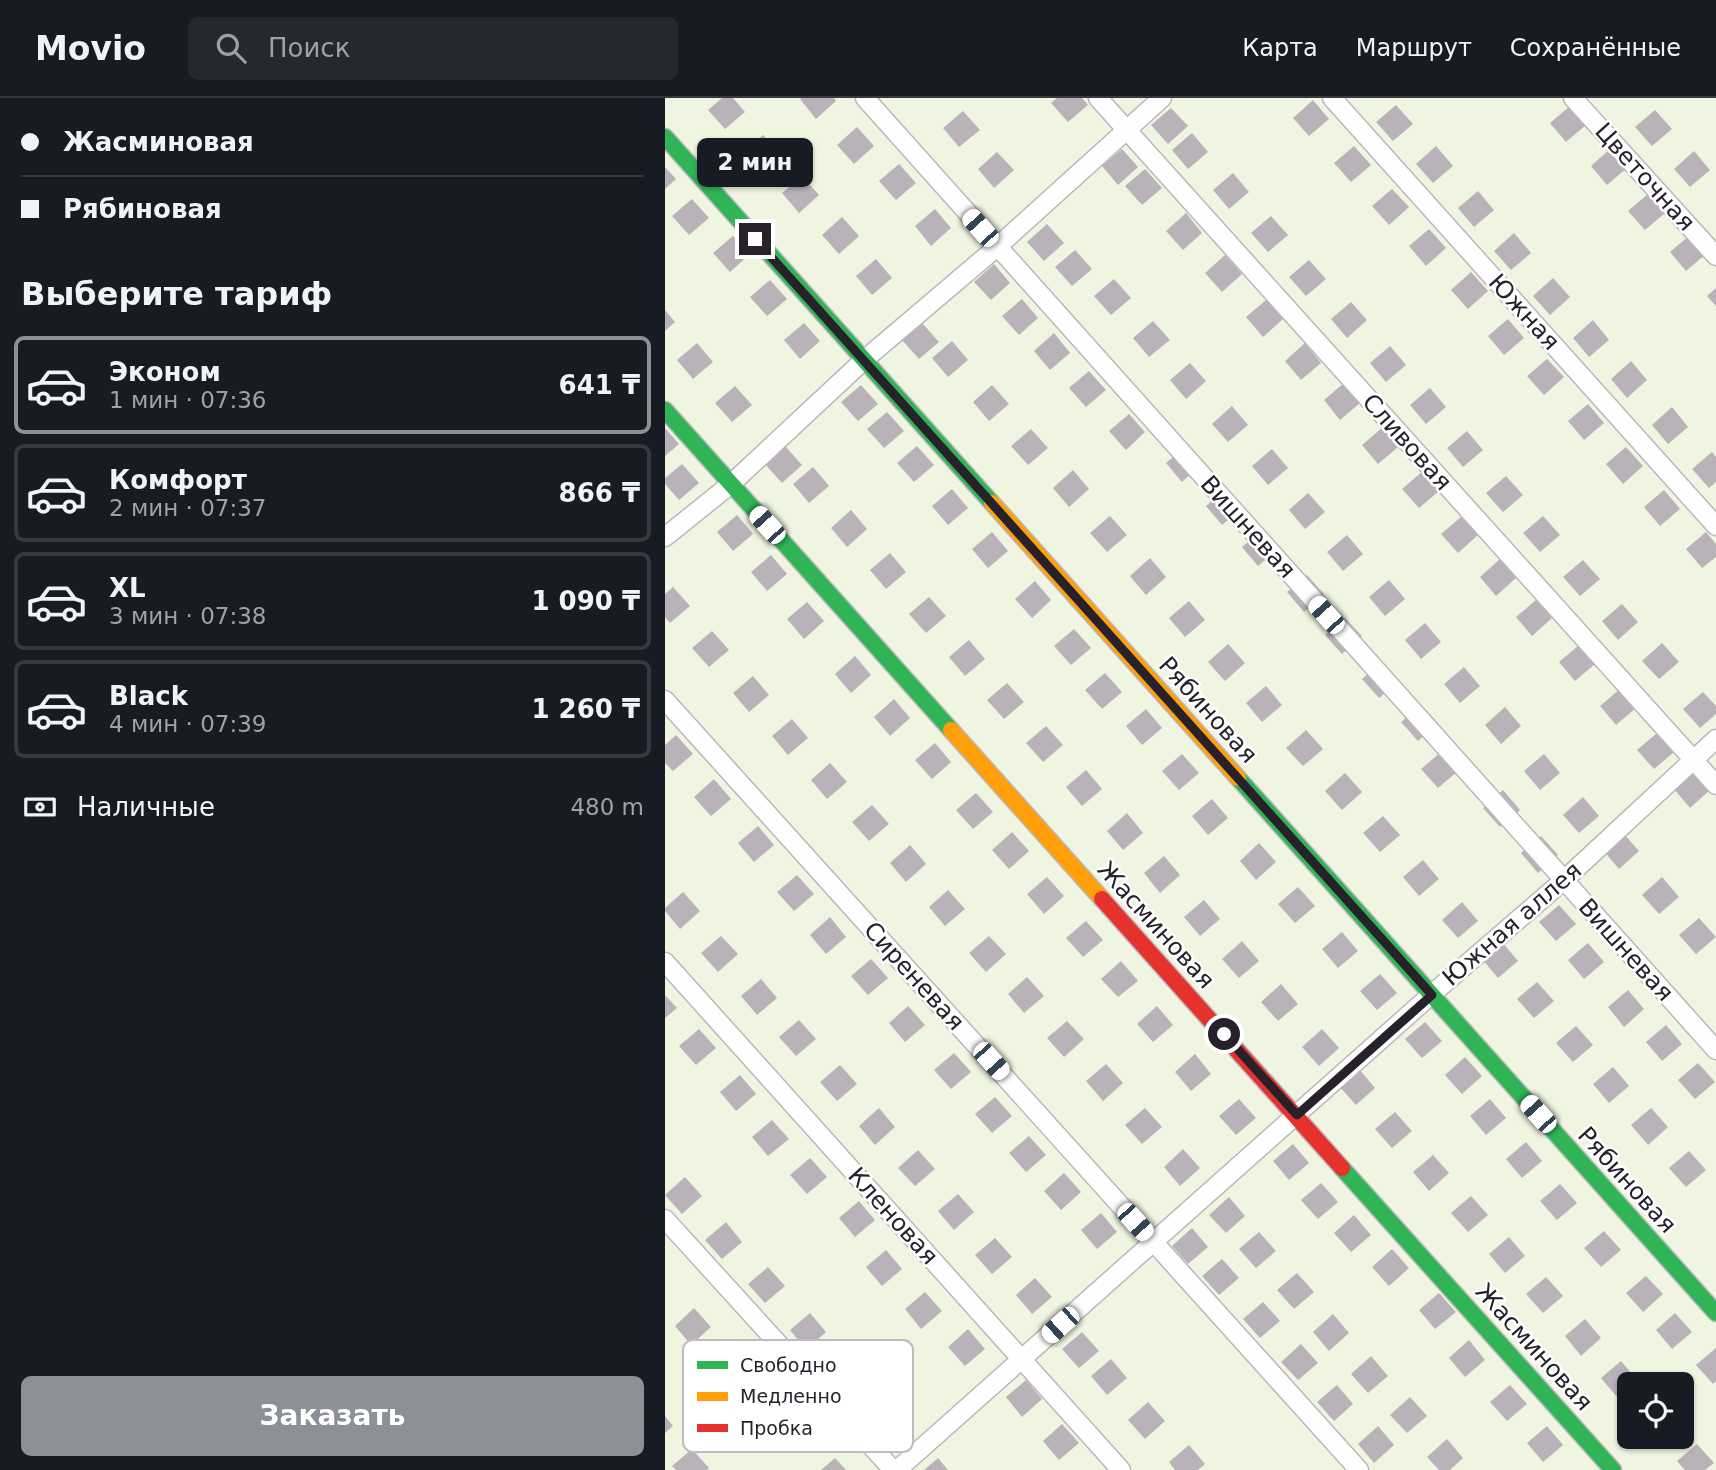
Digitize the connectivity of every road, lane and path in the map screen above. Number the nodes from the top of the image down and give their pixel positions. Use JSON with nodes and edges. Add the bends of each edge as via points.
{"nodes":[{"id":1,"x":865,"y":98,"type":"edge"},
{"id":2,"x":1098,"y":98,"type":"edge"},
{"id":3,"x":1162,"y":98,"type":"edge"},
{"id":4,"x":1332,"y":98,"type":"edge"},
{"id":5,"x":1573,"y":98,"type":"edge"},
{"id":6,"x":1126,"y":130,"type":"junction"},
{"id":7,"x":665,"y":137,"type":"edge"},
{"id":8,"x":996,"y":247,"type":"junction"},
{"id":9,"x":1716,"y":256,"type":"edge"},
{"id":10,"x":864,"y":360,"type":"junction"},
{"id":11,"x":665,"y":410,"type":"edge"},
{"id":12,"x":731,"y":484,"type":"junction"},
{"id":13,"x":1716,"y":526,"type":"edge"},
{"id":14,"x":665,"y":537,"type":"edge"},
{"id":15,"x":665,"y":700,"type":"edge"},
{"id":16,"x":1716,"y":739,"type":"edge"},
{"id":17,"x":1693,"y":760,"type":"junction"},
{"id":18,"x":1716,"y":785,"type":"edge"},
{"id":19,"x":1564,"y":880,"type":"junction"},
{"id":20,"x":665,"y":962,"type":"edge"},
{"id":21,"x":1432,"y":995,"type":"junction"},
{"id":22,"x":1716,"y":1050,"type":"edge"},
{"id":23,"x":1297,"y":1115,"type":"junction"},
{"id":24,"x":665,"y":1219,"type":"edge"},
{"id":25,"x":1153,"y":1242,"type":"junction"},
{"id":26,"x":1716,"y":1313,"type":"edge"},
{"id":27,"x":776,"y":1340,"type":"edge"},
{"id":28,"x":1022,"y":1359,"type":"junction"},
{"id":29,"x":879,"y":1452,"type":"edge"},
{"id":30,"x":895,"y":1470,"type":"edge"},
{"id":31,"x":1121,"y":1470,"type":"edge"},
{"id":32,"x":1359,"y":1470,"type":"edge"},
{"id":33,"x":1613,"y":1470,"type":"edge"}],
"edges":[{"from":1,"to":8,"type":"street","name":"Вишневая"},
{"from":2,"to":6,"type":"street","name":"Сливовая"},
{"from":3,"to":6,"type":"street"},
{"from":4,"to":13,"type":"street","name":"Южная"},
{"from":5,"to":9,"type":"street","name":"Цветочная"},
{"from":6,"to":8,"type":"street"},
{"from":6,"to":17,"type":"street","name":"Сливовая"},
{"from":7,"to":10,"type":"street","name":"Рябиновая"},
{"from":8,"to":10,"type":"street"},
{"from":8,"to":19,"type":"street","name":"Вишневая"},
{"from":10,"to":12,"type":"street"},
{"from":10,"to":21,"type":"street","name":"Рябиновая"},
{"from":11,"to":12,"type":"street","name":"Жасминовая"},
{"from":12,"to":14,"type":"street"},
{"from":12,"to":23,"type":"street","name":"Жасминовая"},
{"from":15,"to":25,"type":"street","name":"Сиреневая"},
{"from":16,"to":17,"type":"street","name":"Южная аллея"},
{"from":17,"to":18,"type":"street","name":"Сливовая"},
{"from":17,"to":19,"type":"street","name":"Южная аллея"},
{"from":19,"to":21,"type":"street","name":"Южная аллея"},
{"from":19,"to":22,"type":"street","name":"Вишневая"},
{"from":20,"to":28,"type":"street","name":"Кленовая"},
{"from":21,"to":23,"type":"street","name":"Южная аллея"},
{"from":21,"to":26,"type":"street","name":"Рябиновая"},
{"from":23,"to":25,"type":"street","name":"Южная аллея"},
{"from":23,"to":33,"type":"street","name":"Жасминовая"},
{"from":24,"to":27,"type":"street"},
{"from":25,"to":28,"type":"street","name":"Южная аллея"},
{"from":25,"to":32,"type":"street","name":"Сиреневая"},
{"from":28,"to":30,"type":"street","name":"Южная аллея"},
{"from":28,"to":31,"type":"street","name":"Кленовая"},
{"from":29,"to":30,"type":"street"}]}
